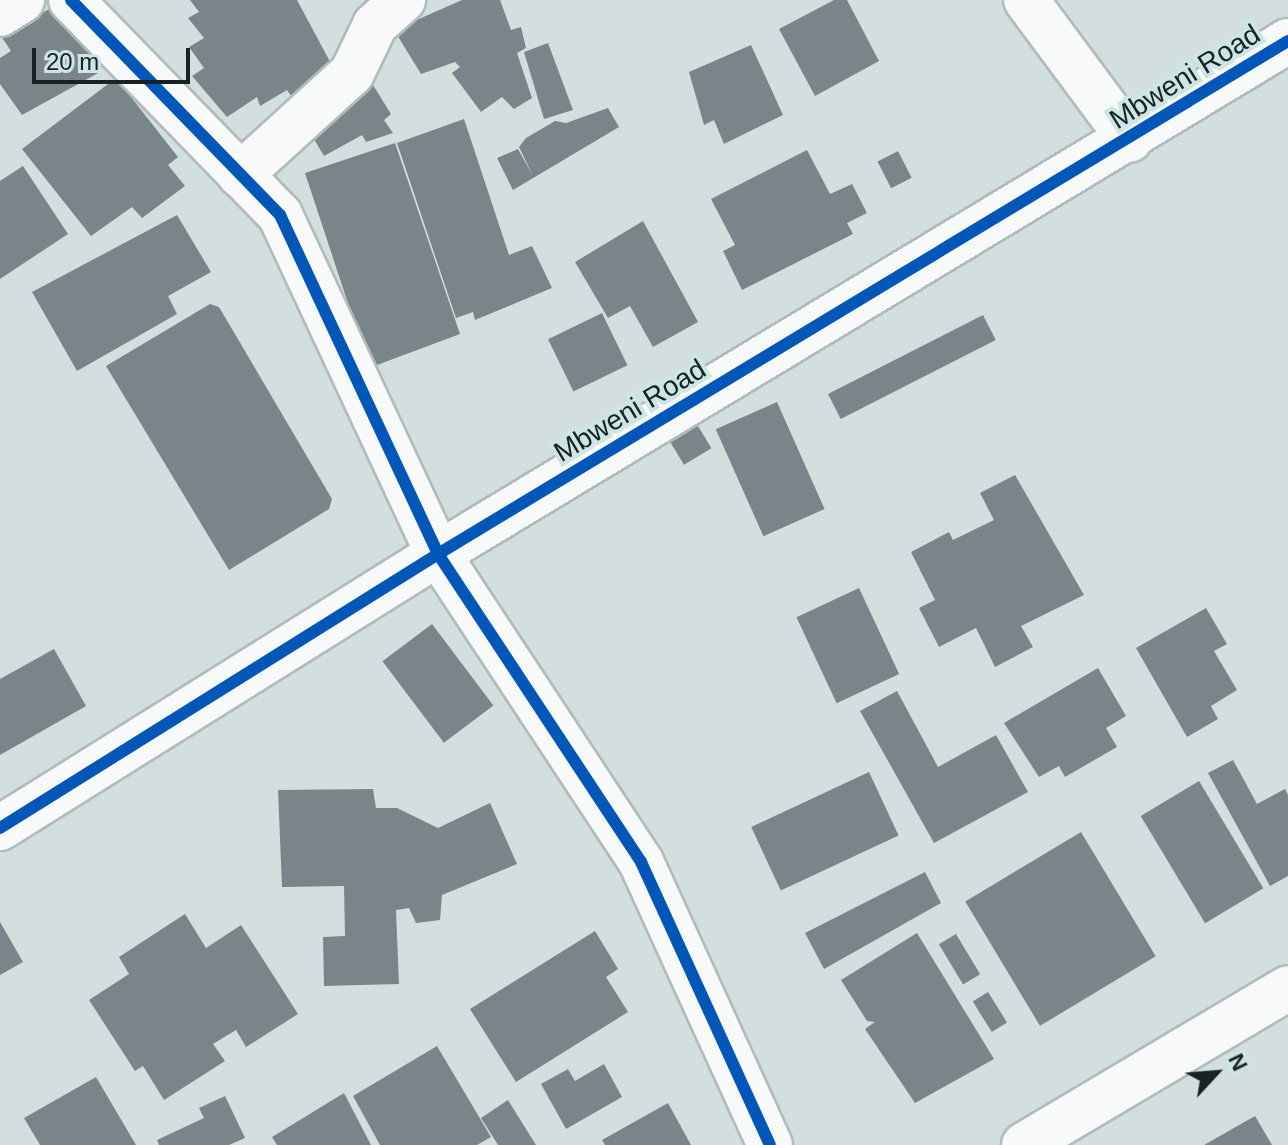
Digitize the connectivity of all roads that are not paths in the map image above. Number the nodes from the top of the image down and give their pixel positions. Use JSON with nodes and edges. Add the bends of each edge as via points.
{"nodes":[{"id":1,"x":22,"y":0,"type":"edge"},
{"id":2,"x":71,"y":0,"type":"edge"},
{"id":3,"x":403,"y":0,"type":"edge"},
{"id":4,"x":1026,"y":0,"type":"edge"},
{"id":5,"x":0,"y":14,"type":"edge"},
{"id":6,"x":1288,"y":41,"type":"edge"},
{"id":7,"x":1130,"y":140,"type":"junction"},
{"id":8,"x":240,"y":175,"type":"junction"},
{"id":9,"x":438,"y":554,"type":"junction"},
{"id":10,"x":0,"y":828,"type":"edge"},
{"id":11,"x":1288,"y":988,"type":"edge"},
{"id":12,"x":770,"y":1145,"type":"edge"},
{"id":13,"x":1024,"y":1145,"type":"edge"}],
"edges":[{"from":1,"to":5,"type":"street"},
{"from":2,"to":8,"type":"street"},
{"from":3,"to":8,"type":"street","via":[[375,25],[352,73]]},
{"from":4,"to":7,"type":"street"},
{"from":6,"to":7,"type":"street","name":"Mbweni Road"},
{"from":7,"to":9,"type":"street","name":"Mbweni Road"},
{"from":8,"to":9,"type":"street","via":[[280,215]]},
{"from":9,"to":10,"type":"street","name":"Mbweni Road"},
{"from":9,"to":12,"type":"street","via":[[641,862]]},
{"from":11,"to":13,"type":"street"}]}
